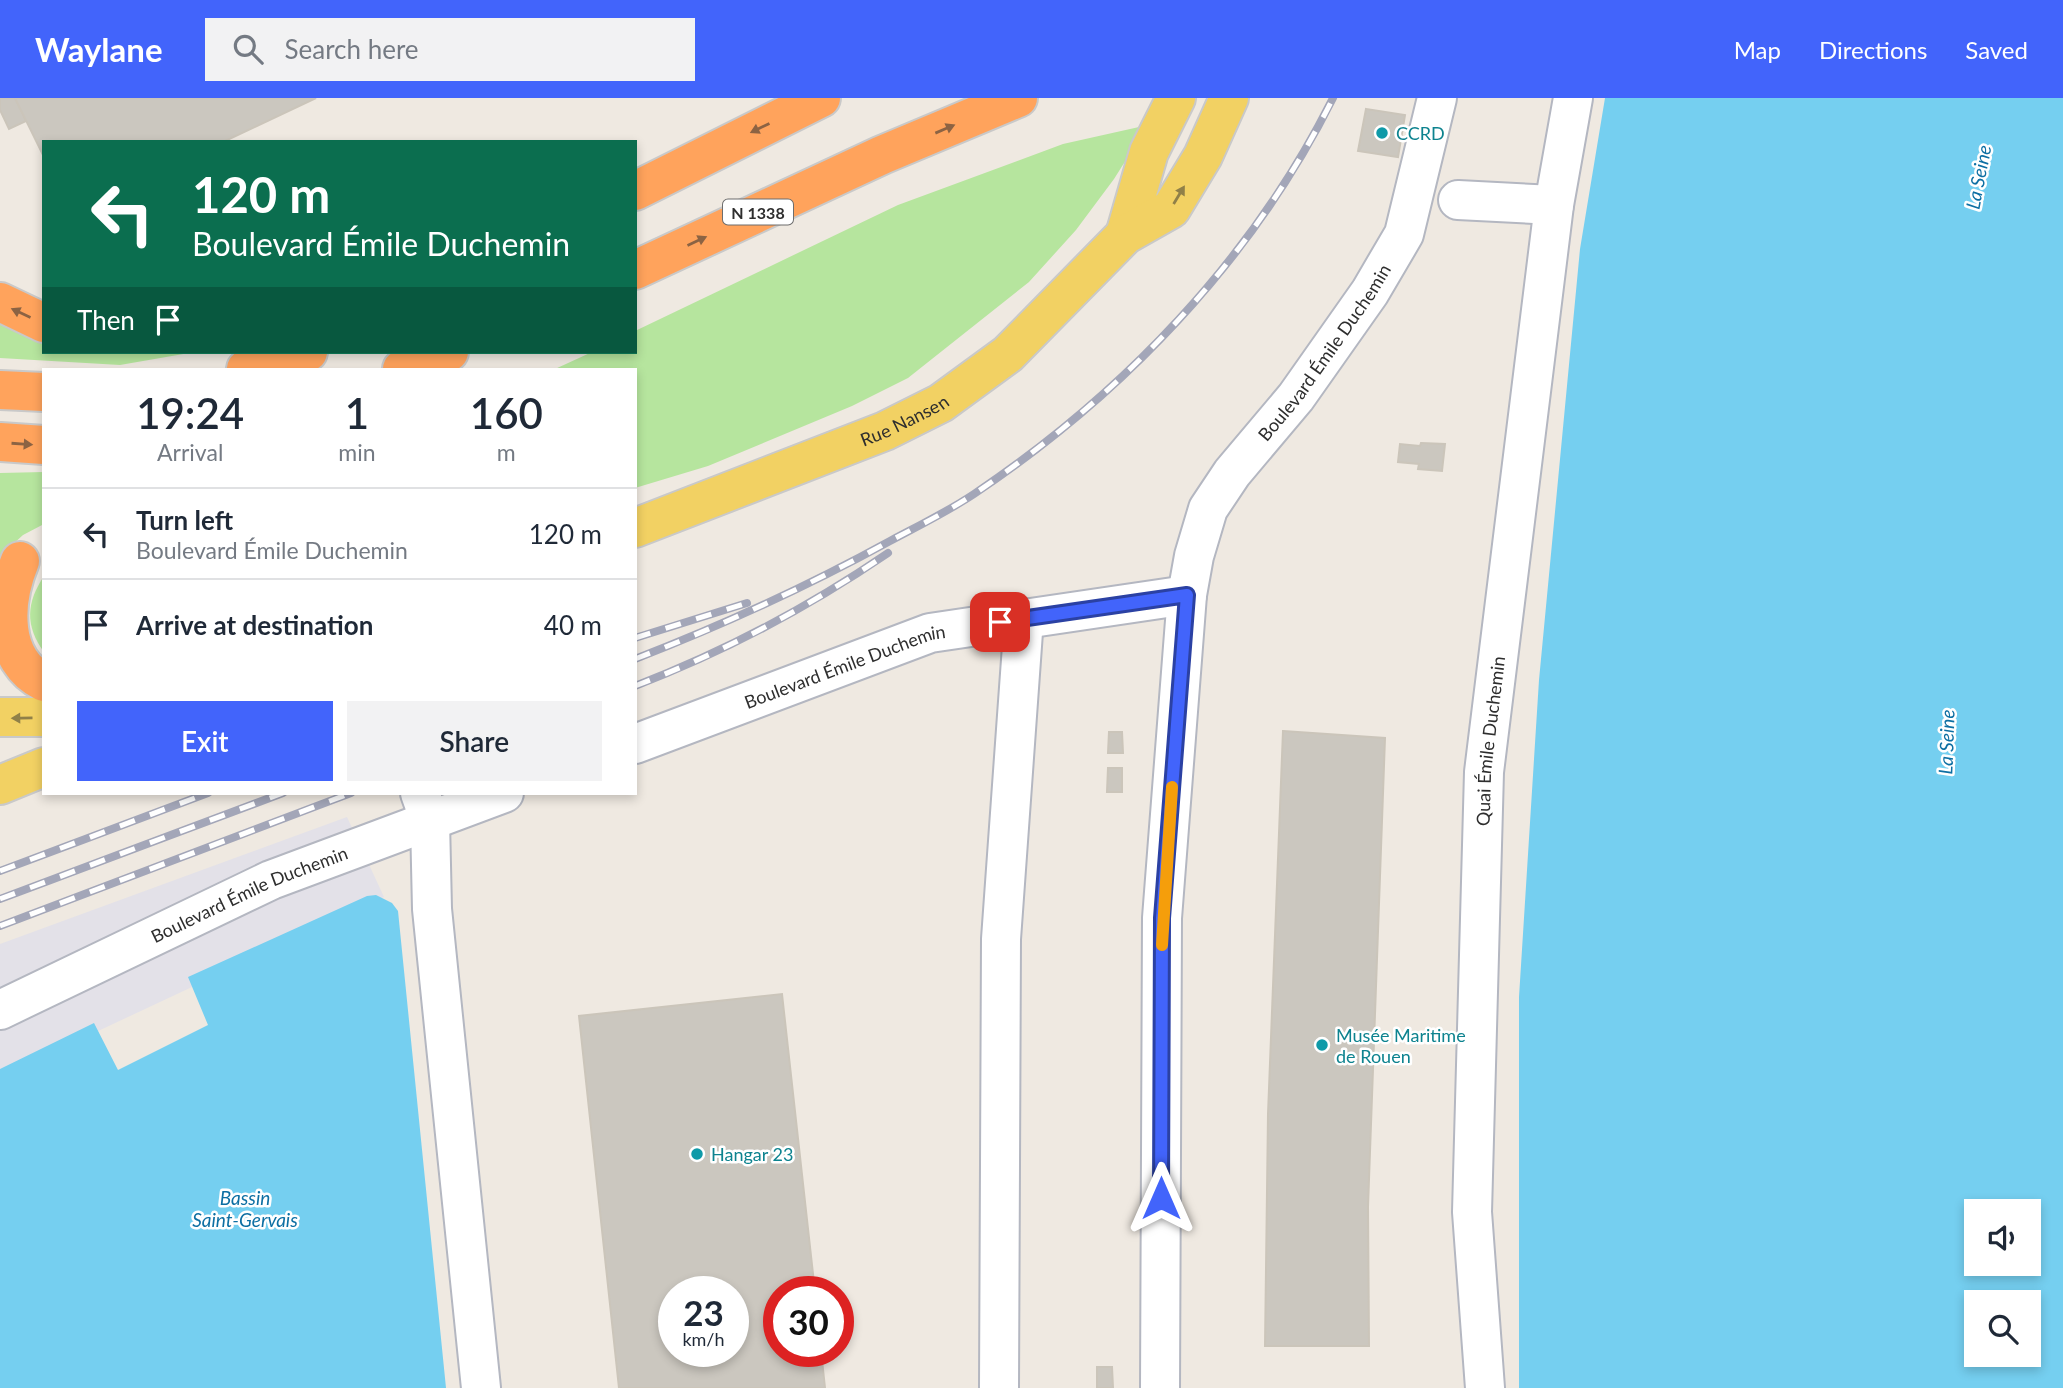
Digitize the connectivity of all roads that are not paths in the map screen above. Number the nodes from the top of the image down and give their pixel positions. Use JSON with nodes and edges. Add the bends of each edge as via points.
{"nodes":[{"id":1,"x":821,"y":98,"type":"edge"},
{"id":2,"x":1018,"y":98,"type":"edge"},
{"id":3,"x":1176,"y":98,"type":"edge"},
{"id":4,"x":1229,"y":98,"type":"edge"},
{"id":5,"x":1437,"y":98,"type":"edge"},
{"id":6,"x":1573,"y":98,"type":"edge"},
{"id":7,"x":637,"y":190,"type":"edge"},
{"id":8,"x":1458,"y":200,"type":"dead end"},
{"id":9,"x":1554,"y":205,"type":"junction"},
{"id":10,"x":1125,"y":235,"type":"junction"},
{"id":11,"x":637,"y":269,"type":"edge"},
{"id":12,"x":0,"y":302,"type":"edge"},
{"id":13,"x":42,"y":322,"type":"edge"},
{"id":14,"x":300,"y":354,"type":"edge"},
{"id":15,"x":443,"y":354,"type":"edge"},
{"id":16,"x":476,"y":354,"type":"edge"},
{"id":17,"x":250,"y":368,"type":"edge"},
{"id":18,"x":405,"y":368,"type":"edge"},
{"id":19,"x":458,"y":368,"type":"edge"},
{"id":20,"x":0,"y":390,"type":"edge"},
{"id":21,"x":42,"y":391,"type":"edge"},
{"id":22,"x":0,"y":442,"type":"edge"},
{"id":23,"x":42,"y":445,"type":"edge"},
{"id":24,"x":637,"y":527,"type":"edge"},
{"id":25,"x":21,"y":561,"type":"edge"},
{"id":26,"x":1187,"y":595,"type":"junction"},
{"id":27,"x":1024,"y":618,"type":"junction"},
{"id":28,"x":42,"y":681,"type":"edge"},
{"id":29,"x":42,"y":717,"type":"edge"},
{"id":30,"x":0,"y":718,"type":"edge"},
{"id":31,"x":637,"y":743,"type":"edge"},
{"id":32,"x":42,"y":762,"type":"edge"},
{"id":33,"x":42,"y":768,"type":"edge"},
{"id":34,"x":0,"y":770,"type":"edge"},
{"id":35,"x":0,"y":785,"type":"edge"},
{"id":36,"x":493,"y":795,"type":"edge"},
{"id":37,"x":425,"y":807,"type":"edge"},
{"id":38,"x":0,"y":1010,"type":"edge"},
{"id":39,"x":481,"y":1388,"type":"edge"},
{"id":40,"x":999,"y":1388,"type":"edge"},
{"id":41,"x":1160,"y":1388,"type":"edge"},
{"id":42,"x":1485,"y":1388,"type":"edge"}],
"edges":[{"from":1,"to":7,"type":"highway","one_way":true},
{"from":11,"to":2,"type":"highway","number":"N 1338","one_way":true,"via":[[881,155]]},
{"from":3,"to":10,"type":"main road","name":"Rue Nansen","via":[[1149,152]]},
{"from":10,"to":4,"type":"main road","name":"Rue Nansen","one_way":true,"via":[[1171,209],[1203,156]]},
{"from":5,"to":26,"type":"street","name":"Boulevard Émile Duchemin","via":[[1404,234],[1370,292],[1296,397],[1208,509]]},
{"from":6,"to":9,"type":"street","name":"Quai Émile Duchemin"},
{"from":8,"to":9,"type":"street"},
{"from":9,"to":42,"type":"street","name":"Quai Émile Duchemin","via":[[1483,772],[1472,1212]]},
{"from":10,"to":24,"type":"main road","name":"Rue Nansen","via":[[1008,354],[941,403],[885,431]]},
{"from":13,"to":12,"type":"highway","one_way":true},
{"from":14,"to":17,"type":"highway"},
{"from":15,"to":18,"type":"highway"},
{"from":16,"to":19,"type":"highway"},
{"from":20,"to":21,"type":"highway"},
{"from":22,"to":23,"type":"highway","one_way":true},
{"from":25,"to":28,"type":"highway","via":[[5,612],[7,639],[20,665]]},
{"from":26,"to":27,"type":"street","name":"Boulevard Émile Duchemin"},
{"from":26,"to":41,"type":"street","name":"Boulevard Émile Duchemin","via":[[1162,918]]},
{"from":27,"to":31,"type":"street","name":"Boulevard Émile Duchemin","via":[[930,633]]},
{"from":27,"to":40,"type":"street","via":[[1001,939]]},
{"from":29,"to":30,"type":"main road","one_way":true},
{"from":32,"to":34,"type":"main road"},
{"from":33,"to":35,"type":"main road"},
{"from":36,"to":37,"type":"street","name":"Boulevard Émile Duchemin"},
{"from":37,"to":38,"type":"street","name":"Boulevard Émile Duchemin"},
{"from":37,"to":39,"type":"street"}]}
